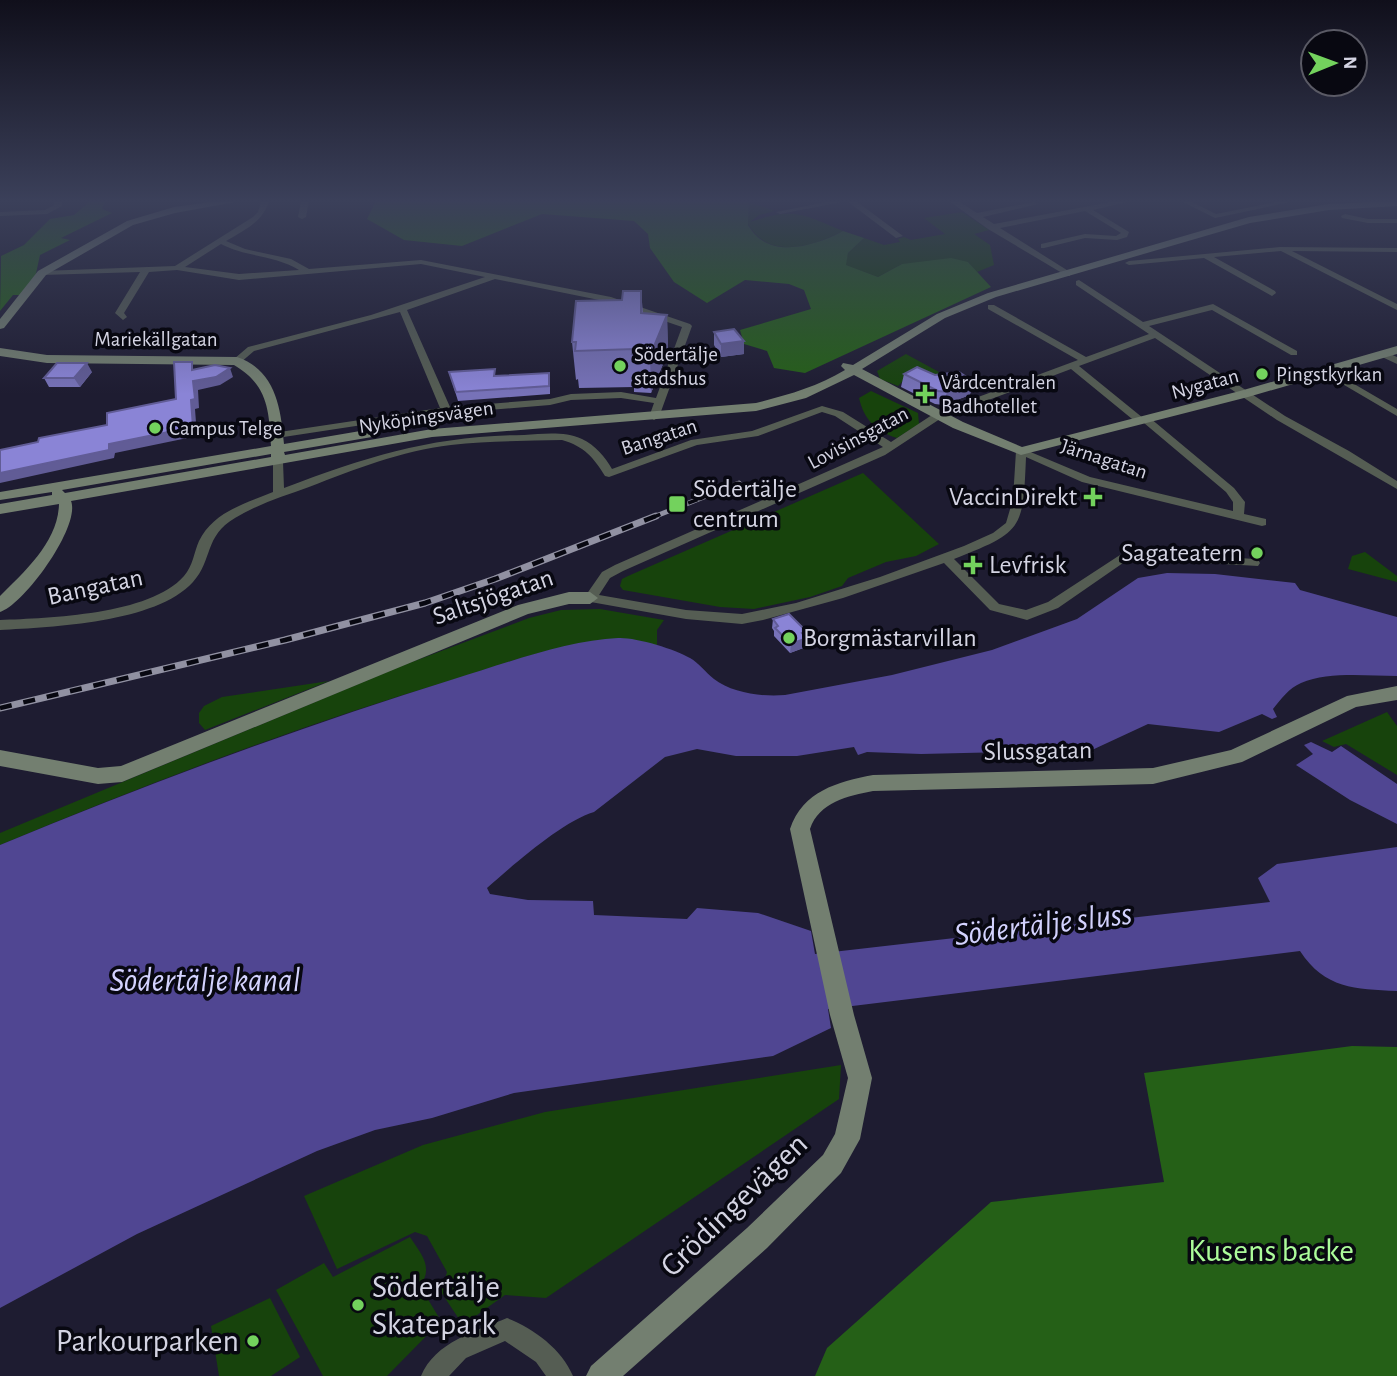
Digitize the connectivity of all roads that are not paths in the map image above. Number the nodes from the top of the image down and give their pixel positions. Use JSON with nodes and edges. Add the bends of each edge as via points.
{"nodes":[{"id":1,"x":56,"y":265,"type":"edge"},
{"id":2,"x":182,"y":265,"type":"edge"},
{"id":3,"x":293,"y":265,"type":"edge"},
{"id":4,"x":366,"y":265,"type":"edge"},
{"id":5,"x":438,"y":265,"type":"edge"},
{"id":6,"x":1054,"y":265,"type":"edge"},
{"id":7,"x":1082,"y":265,"type":"edge"},
{"id":8,"x":1084,"y":265,"type":"edge"},
{"id":9,"x":1223,"y":265,"type":"edge"},
{"id":10,"x":1313,"y":265,"type":"edge"},
{"id":11,"x":177,"y":268,"type":"junction"},
{"id":12,"x":146,"y":269,"type":"junction"},
{"id":13,"x":1063,"y":271,"type":"junction"},
{"id":14,"x":42,"y":273,"type":"junction"},
{"id":15,"x":309,"y":273,"type":"junction"},
{"id":16,"x":497,"y":276,"type":"junction"},
{"id":17,"x":1079,"y":283,"type":"dead end"},
{"id":18,"x":1272,"y":293,"type":"dead end"},
{"id":19,"x":991,"y":307,"type":"dead end"},
{"id":20,"x":1397,"y":307,"type":"edge"},
{"id":21,"x":403,"y":310,"type":"junction"},
{"id":22,"x":122,"y":317,"type":"dead end"},
{"id":23,"x":1142,"y":325,"type":"junction"},
{"id":24,"x":0,"y":326,"type":"edge"},
{"id":25,"x":1157,"y":334,"type":"junction"},
{"id":26,"x":1397,"y":350,"type":"edge"},
{"id":27,"x":0,"y":352,"type":"edge"},
{"id":28,"x":1294,"y":353,"type":"dead end"},
{"id":29,"x":1383,"y":354,"type":"junction"},
{"id":30,"x":1085,"y":360,"type":"junction"},
{"id":31,"x":237,"y":361,"type":"junction"},
{"id":32,"x":1397,"y":361,"type":"edge"},
{"id":33,"x":1071,"y":365,"type":"junction"},
{"id":34,"x":846,"y":370,"type":"junction"},
{"id":35,"x":1325,"y":370,"type":"junction"},
{"id":36,"x":1244,"y":394,"type":"junction"},
{"id":37,"x":656,"y":408,"type":"junction"},
{"id":38,"x":446,"y":410,"type":"junction"},
{"id":39,"x":1397,"y":413,"type":"edge"},
{"id":40,"x":939,"y":415,"type":"junction"},
{"id":41,"x":1144,"y":421,"type":"junction"},
{"id":42,"x":891,"y":447,"type":"junction"},
{"id":43,"x":277,"y":448,"type":"junction"},
{"id":44,"x":1021,"y":451,"type":"junction"},
{"id":45,"x":104,"y":477,"type":"junction"},
{"id":46,"x":1397,"y":485,"type":"edge"},
{"id":47,"x":45,"y":488,"type":"junction"},
{"id":48,"x":95,"y":494,"type":"junction"},
{"id":49,"x":279,"y":494,"type":"junction"},
{"id":50,"x":0,"y":496,"type":"edge"},
{"id":51,"x":65,"y":498,"type":"junction"},
{"id":52,"x":0,"y":509,"type":"edge"},
{"id":53,"x":1238,"y":516,"type":"junction"},
{"id":54,"x":66,"y":518,"type":"junction"},
{"id":55,"x":1262,"y":522,"type":"dead end"},
{"id":56,"x":945,"y":557,"type":"junction"},
{"id":57,"x":1254,"y":563,"type":"dead end"},
{"id":58,"x":24,"y":581,"type":"junction"},
{"id":59,"x":590,"y":598,"type":"junction"},
{"id":60,"x":0,"y":606,"type":"edge"},
{"id":61,"x":0,"y":625,"type":"edge"},
{"id":62,"x":1397,"y":693,"type":"edge"},
{"id":63,"x":0,"y":758,"type":"edge"},
{"id":64,"x":842,"y":1015,"type":"joint"},
{"id":65,"x":433,"y":1376,"type":"edge"},
{"id":66,"x":561,"y":1376,"type":"edge"},
{"id":67,"x":600,"y":1376,"type":"edge"}],
"edges":[{"from":1,"to":14,"type":"main road"},
{"from":2,"to":11,"type":"street"},
{"from":3,"to":15,"type":"street"},
{"from":4,"to":15,"type":"street"},
{"from":5,"to":16,"type":"street"},
{"from":6,"to":13,"type":"street"},
{"from":7,"to":13,"type":"main road"},
{"from":8,"to":13,"type":"main road"},
{"from":9,"to":18,"type":"street"},
{"from":10,"to":20,"type":"street"},
{"from":11,"to":12,"type":"street"},
{"from":11,"to":15,"type":"street","via":[[239,277]]},
{"from":12,"to":14,"type":"street"},
{"from":12,"to":22,"type":"street","via":[[119,313]]},
{"from":13,"to":34,"type":"main road","name":"Nyköpingsvägen","via":[[941,316]]},
{"from":14,"to":24,"type":"main road"},
{"from":16,"to":21,"type":"street"},
{"from":16,"to":37,"type":"street","via":[[611,300],[687,326]]},
{"from":17,"to":23,"type":"street"},
{"from":19,"to":30,"type":"street"},
{"from":21,"to":31,"type":"street","via":[[251,349]]},
{"from":21,"to":38,"type":"street"},
{"from":23,"to":25,"type":"street"},
{"from":23,"to":28,"type":"street","via":[[1213,307]]},
{"from":25,"to":30,"type":"street","name":"Lovisinsgatan"},
{"from":25,"to":36,"type":"street"},
{"from":26,"to":29,"type":"main road","name":"Nygatan"},
{"from":27,"to":31,"type":"main road","name":"Mariekällgatan","via":[[47,359]]},
{"from":29,"to":32,"type":"street"},
{"from":29,"to":35,"type":"main road","name":"Nygatan"},
{"from":30,"to":33,"type":"street","name":"Lovisinsgatan"},
{"from":31,"to":43,"type":"main road","name":"Mariekällgatan","via":[[259,373],[269,389]]},
{"from":33,"to":40,"type":"street","name":"Lovisinsgatan"},
{"from":33,"to":41,"type":"street"},
{"from":34,"to":37,"type":"main road","name":"Nyköpingsvägen","via":[[802,395],[773,404],[732,411]]},
{"from":34,"to":40,"type":"main road","name":"Järnagatan"},
{"from":35,"to":36,"type":"main road","name":"Nygatan"},
{"from":35,"to":39,"type":"street"},
{"from":36,"to":41,"type":"main road","name":"Nygatan"},
{"from":36,"to":46,"type":"street"},
{"from":37,"to":38,"type":"street","name":"Nyköpingsvägen","via":[[621,395]]},
{"from":37,"to":43,"type":"main road","name":"Nyköpingsvägen"},
{"from":38,"to":43,"type":"street","name":"Nyköpingsvägen"},
{"from":40,"to":42,"type":"street","name":"Lovisinsgatan"},
{"from":40,"to":44,"type":"main road","name":"Järnagatan"},
{"from":41,"to":44,"type":"main road","name":"Nygatan"},
{"from":41,"to":53,"type":"street","via":[[1230,490],[1239,502]]},
{"from":42,"to":49,"type":"street","name":"Bangatan","via":[[839,414],[822,409],[754,434],[695,442],[609,474],[599,457],[580,442],[506,438],[407,450]]},
{"from":42,"to":59,"type":"street","name":"Lovisinsgatan","via":[[619,568],[606,575]]},
{"from":43,"to":45,"type":"main road","name":"Nyköpingsvägen"},
{"from":43,"to":48,"type":"main road","name":"Nyköpingsvägen"},
{"from":43,"to":49,"type":"street"},
{"from":44,"to":53,"type":"street","name":"Järnagatan","via":[[1086,480]]},
{"from":44,"to":56,"type":"street","name":"Saltsjögatan","via":[[1016,510],[1010,526],[990,540]]},
{"from":45,"to":47,"type":"main road","name":"Nyköpingsvägen"},
{"from":45,"to":51,"type":"main road"},
{"from":47,"to":50,"type":"main road","name":"Nyköpingsvägen"},
{"from":47,"to":51,"type":"main road"},
{"from":48,"to":51,"type":"main road","name":"Nyköpingsvägen"},
{"from":48,"to":54,"type":"main road"},
{"from":49,"to":61,"type":"street","name":"Bangatan","via":[[224,519],[207,537],[199,566],[183,584],[157,599],[112,613]]},
{"from":51,"to":52,"type":"main road","name":"Nyköpingsvägen"},
{"from":51,"to":54,"type":"main road"},
{"from":51,"to":58,"type":"main road"},
{"from":53,"to":55,"type":"street","name":"Järnagatan"},
{"from":54,"to":58,"type":"main road","via":[[50,551]]},
{"from":56,"to":57,"type":"street","via":[[995,607],[1027,615],[1053,605],[1120,559]]},
{"from":56,"to":59,"type":"street","name":"Saltsjögatan","via":[[763,617],[717,617]]},
{"from":58,"to":60,"type":"main road"},
{"from":59,"to":63,"type":"main road","name":"Saltsjögatan","via":[[524,609],[122,774],[98,776]]},
{"from":62,"to":64,"type":"main road","name":"Slussgatan","via":[[1353,701],[1234,757],[1153,776],[873,783],[835,792],[810,809],[800,829]]},
{"from":64,"to":67,"type":"main road","name":"Grödingevägen","via":[[860,1078],[847,1139],[832,1164],[757,1238]]},
{"from":65,"to":66,"type":"street","via":[[458,1350],[507,1329],[544,1354]]}]}
